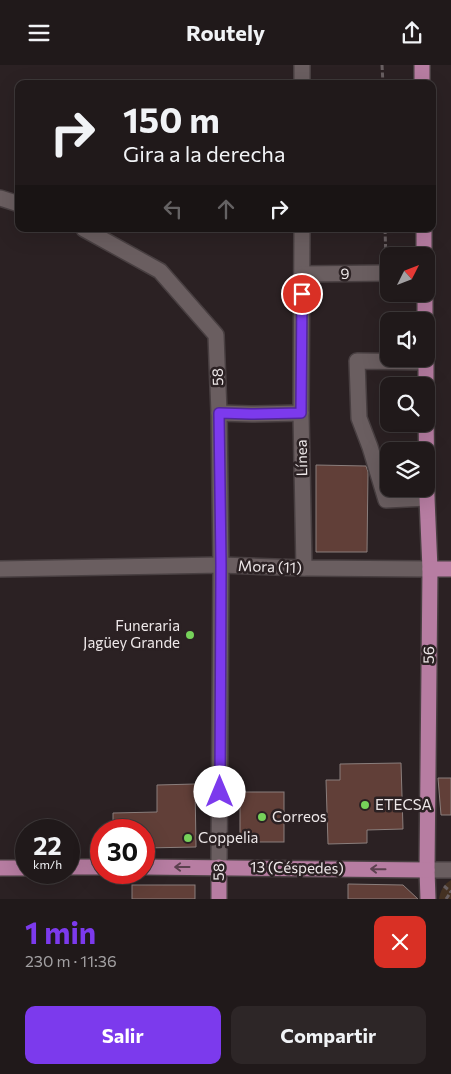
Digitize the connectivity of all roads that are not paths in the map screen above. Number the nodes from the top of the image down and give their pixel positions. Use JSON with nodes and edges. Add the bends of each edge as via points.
{"nodes":[{"id":1,"x":302,"y":65,"type":"edge"},
{"id":2,"x":422,"y":65,"type":"edge"},
{"id":3,"x":302,"y":80,"type":"edge"},
{"id":4,"x":422,"y":80,"type":"edge"},
{"id":5,"x":0,"y":199,"type":"edge"},
{"id":6,"x":15,"y":203,"type":"edge"},
{"id":7,"x":89,"y":232,"type":"edge"},
{"id":8,"x":302,"y":232,"type":"edge"},
{"id":9,"x":424,"y":232,"type":"edge"},
{"id":10,"x":424,"y":247,"type":"edge"},
{"id":11,"x":380,"y":273,"type":"edge"},
{"id":12,"x":302,"y":274,"type":"junction"},
{"id":13,"x":380,"y":361,"type":"edge"},
{"id":14,"x":219,"y":413,"type":"junction"},
{"id":15,"x":301,"y":413,"type":"junction"},
{"id":16,"x":426,"y":432,"type":"edge"},
{"id":17,"x":427,"y":498,"type":"junction"},
{"id":18,"x":221,"y":565,"type":"junction"},
{"id":19,"x":304,"y":568,"type":"junction"},
{"id":20,"x":0,"y":569,"type":"edge"},
{"id":21,"x":430,"y":569,"type":"junction"},
{"id":22,"x":451,"y":569,"type":"edge"},
{"id":23,"x":15,"y":867,"type":"edge"},
{"id":24,"x":155,"y":867,"type":"edge"},
{"id":25,"x":219,"y":867,"type":"junction"},
{"id":26,"x":0,"y":868,"type":"edge"},
{"id":27,"x":427,"y":870,"type":"junction"},
{"id":28,"x":451,"y":870,"type":"edge"},
{"id":29,"x":218,"y":899,"type":"edge"},
{"id":30,"x":428,"y":899,"type":"edge"}],
"edges":[{"from":1,"to":3,"type":"street"},
{"from":2,"to":4,"type":"main road"},
{"from":5,"to":6,"type":"street"},
{"from":7,"to":14,"type":"street","name":"58","via":[[160,271],[216,335]]},
{"from":8,"to":12,"type":"street","name":"Línea"},
{"from":9,"to":10,"type":"main road"},
{"from":11,"to":12,"type":"street","name":"9"},
{"from":12,"to":15,"type":"street","name":"Línea"},
{"from":13,"to":17,"type":"street","via":[[357,361],[359,418],[386,500]]},
{"from":14,"to":15,"type":"street"},
{"from":14,"to":18,"type":"street","name":"58"},
{"from":15,"to":19,"type":"street","name":"Línea"},
{"from":16,"to":17,"type":"main road","name":"56"},
{"from":17,"to":21,"type":"main road","name":"56"},
{"from":18,"to":19,"type":"street","name":"Mora (11)"},
{"from":18,"to":20,"type":"street","name":"Mora (11)"},
{"from":18,"to":25,"type":"street","name":"58"},
{"from":19,"to":21,"type":"street","name":"Mora (11)"},
{"from":21,"to":22,"type":"main road","name":"Mora (11)"},
{"from":21,"to":27,"type":"main road","name":"56"},
{"from":23,"to":26,"type":"main road"},
{"from":25,"to":24,"type":"main road","name":"13 (Céspedes)","one_way":true},
{"from":27,"to":25,"type":"main road","name":"13 (Céspedes)","one_way":true},
{"from":25,"to":29,"type":"main road","name":"58"},
{"from":27,"to":28,"type":"street","name":"13 (Céspedes)"},
{"from":27,"to":30,"type":"main road","name":"56"}]}
